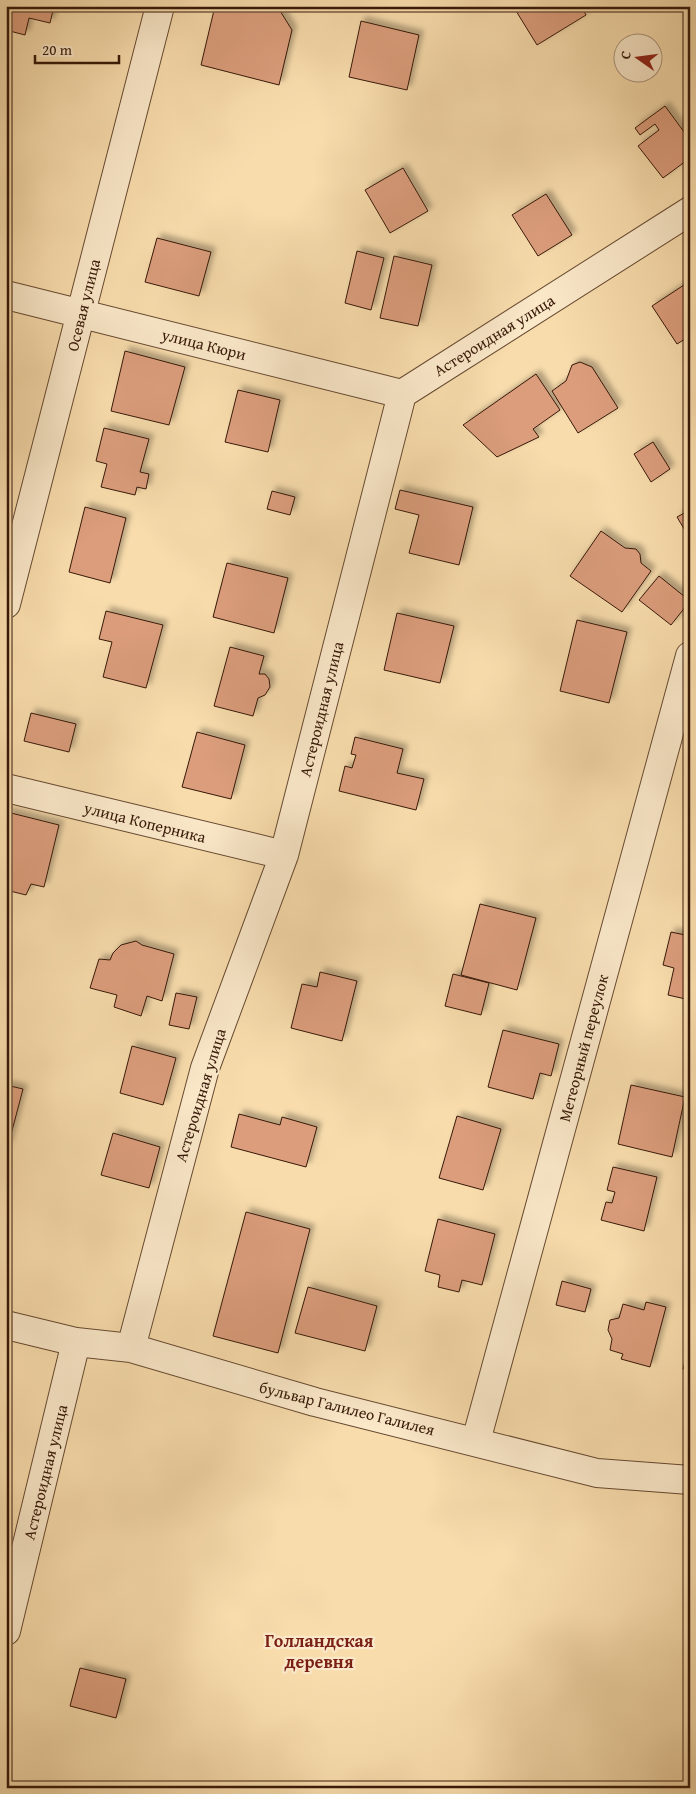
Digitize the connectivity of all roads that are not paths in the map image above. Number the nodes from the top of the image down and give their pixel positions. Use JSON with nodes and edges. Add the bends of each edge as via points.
{"nodes":[{"id":1,"x":160,"y":6,"type":"edge"},
{"id":2,"x":690,"y":210,"type":"edge"},
{"id":3,"x":6,"y":295,"type":"edge"},
{"id":4,"x":81,"y":313,"type":"junction"},
{"id":5,"x":402,"y":394,"type":"junction"},
{"id":6,"x":6,"y":604,"type":"edge"},
{"id":7,"x":690,"y":656,"type":"edge"},
{"id":8,"x":6,"y":788,"type":"edge"},
{"id":9,"x":284,"y":856,"type":"junction"},
{"id":10,"x":6,"y":1325,"type":"edge"},
{"id":11,"x":76,"y":1342,"type":"junction"},
{"id":12,"x":131,"y":1348,"type":"junction"},
{"id":13,"x":476,"y":1441,"type":"junction"},
{"id":14,"x":690,"y":1480,"type":"edge"},
{"id":15,"x":6,"y":1631,"type":"edge"}],
"edges":[{"from":1,"to":4,"type":"street","name":"Осевая улица"},
{"from":2,"to":5,"type":"street","name":"Астероидная улица"},
{"from":3,"to":4,"type":"street","name":"улица Кюри"},
{"from":4,"to":5,"type":"street","name":"улица Кюри"},
{"from":4,"to":6,"type":"street","name":"Осевая улица"},
{"from":5,"to":9,"type":"street","name":"Астероидная улица"},
{"from":7,"to":13,"type":"street","name":"Метеорный переулок"},
{"from":8,"to":9,"type":"street","name":"улица Коперника"},
{"from":9,"to":12,"type":"street","name":"Астероидная улица","via":[[205,1068]]},
{"from":10,"to":11,"type":"street","name":"бульвар Галилео Галилея"},
{"from":11,"to":12,"type":"street","name":"бульвар Галилео Галилея"},
{"from":11,"to":15,"type":"street","name":"Астероидная улица"},
{"from":12,"to":13,"type":"street","name":"бульвар Галилео Галилея","via":[[315,1402]]},
{"from":13,"to":14,"type":"street","name":"бульвар Галилео Галилея","via":[[597,1473]]}]}
